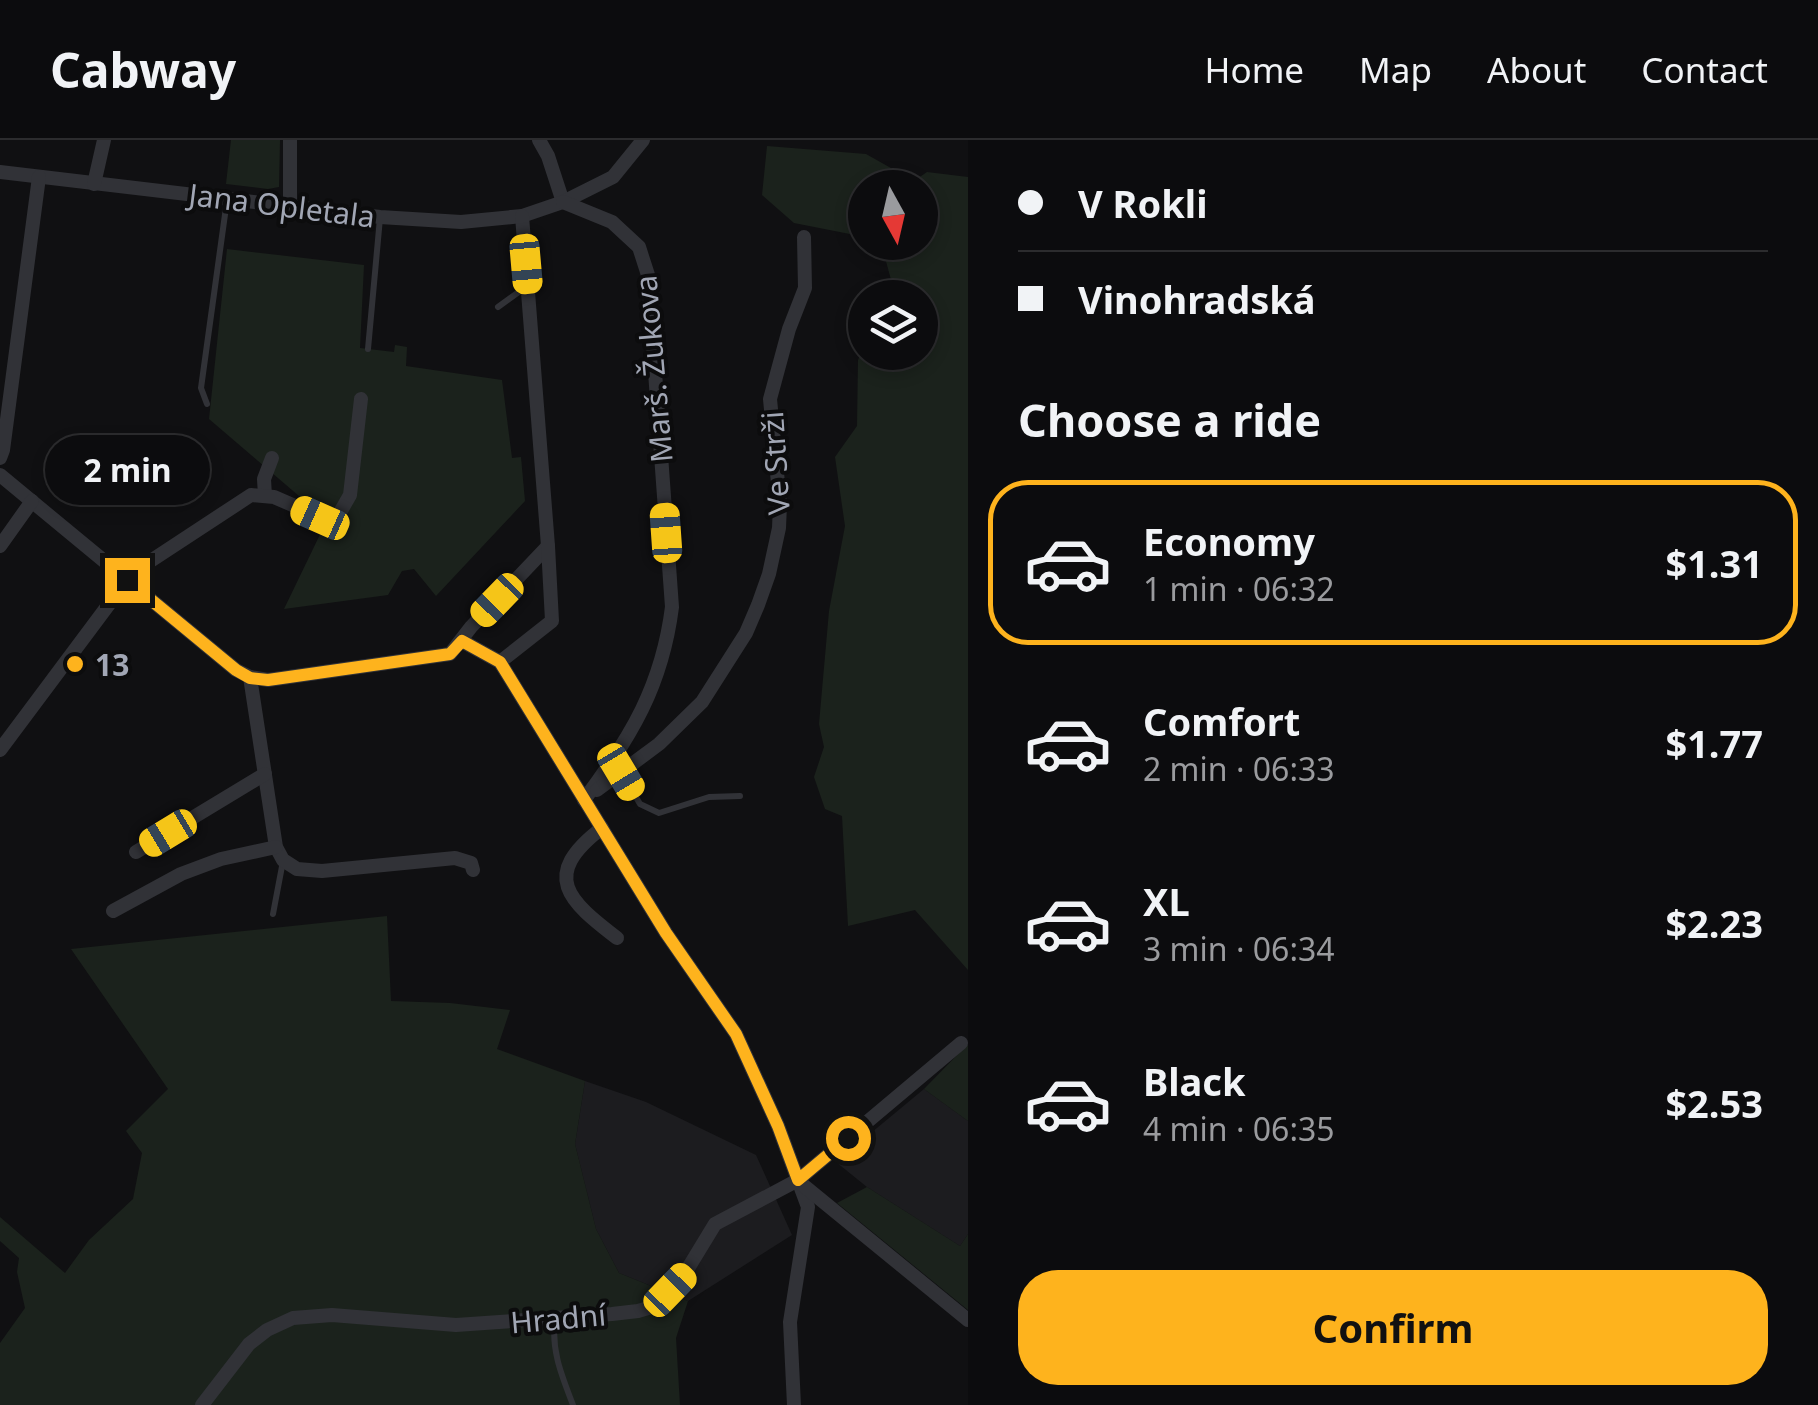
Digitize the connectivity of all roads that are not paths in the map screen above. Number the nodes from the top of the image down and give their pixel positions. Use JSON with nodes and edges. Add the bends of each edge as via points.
{"nodes":[{"id":1,"x":104,"y":140,"type":"edge"},
{"id":2,"x":290,"y":140,"type":"edge"},
{"id":3,"x":539,"y":140,"type":"edge"},
{"id":4,"x":556,"y":140,"type":"edge"},
{"id":5,"x":643,"y":140,"type":"edge"},
{"id":6,"x":548,"y":156,"type":"junction"},
{"id":7,"x":0,"y":172,"type":"edge"},
{"id":8,"x":39,"y":177,"type":"junction"},
{"id":9,"x":94,"y":184,"type":"junction"},
{"id":10,"x":227,"y":199,"type":"junction"},
{"id":11,"x":563,"y":202,"type":"junction"},
{"id":12,"x":290,"y":206,"type":"junction"},
{"id":13,"x":522,"y":216,"type":"junction"},
{"id":14,"x":380,"y":217,"type":"junction"},
{"id":15,"x":804,"y":237,"type":"dead end"},
{"id":16,"x":528,"y":285,"type":"junction"},
{"id":17,"x":498,"y":307,"type":"dead end"},
{"id":18,"x":368,"y":349,"type":"dead end"},
{"id":19,"x":361,"y":400,"type":"dead end"},
{"id":20,"x":208,"y":404,"type":"dead end"},
{"id":21,"x":0,"y":458,"type":"edge"},
{"id":22,"x":272,"y":458,"type":"dead end"},
{"id":23,"x":0,"y":475,"type":"edge"},
{"id":24,"x":265,"y":496,"type":"junction"},
{"id":25,"x":32,"y":501,"type":"junction"},
{"id":26,"x":0,"y":546,"type":"edge"},
{"id":27,"x":548,"y":546,"type":"junction"},
{"id":28,"x":127,"y":580,"type":"junction"},
{"id":29,"x":462,"y":641,"type":"junction"},
{"id":30,"x":500,"y":662,"type":"junction"},
{"id":31,"x":250,"y":678,"type":"junction"},
{"id":32,"x":0,"y":750,"type":"edge"},
{"id":33,"x":621,"y":772,"type":"junction"},
{"id":34,"x":265,"y":774,"type":"junction"},
{"id":35,"x":740,"y":796,"type":"dead end"},
{"id":36,"x":584,"y":800,"type":"junction"},
{"id":37,"x":602,"y":828,"type":"junction"},
{"id":38,"x":136,"y":852,"type":"dead end"},
{"id":39,"x":279,"y":854,"type":"junction"},
{"id":40,"x":473,"y":870,"type":"dead end"},
{"id":41,"x":113,"y":911,"type":"dead end"},
{"id":42,"x":273,"y":914,"type":"dead end"},
{"id":43,"x":617,"y":938,"type":"dead end"},
{"id":44,"x":961,"y":1042,"type":"dead end"},
{"id":45,"x":798,"y":1180,"type":"junction"},
{"id":46,"x":555,"y":1316,"type":"junction"},
{"id":47,"x":968,"y":1320,"type":"edge"},
{"id":48,"x":202,"y":1405,"type":"edge"},
{"id":49,"x":573,"y":1405,"type":"edge"},
{"id":50,"x":794,"y":1405,"type":"edge"}],
"edges":[{"from":1,"to":9,"type":"street"},
{"from":2,"to":12,"type":"street"},
{"from":3,"to":6,"type":"street"},
{"from":4,"to":6,"type":"street"},
{"from":5,"to":11,"type":"street","name":"Jana Opletala","via":[[614,177]]},
{"from":6,"to":11,"type":"street"},
{"from":7,"to":8,"type":"street","name":"Jana Opletala"},
{"from":8,"to":9,"type":"street","name":"Jana Opletala"},
{"from":8,"to":21,"type":"street"},
{"from":9,"to":10,"type":"street","name":"Jana Opletala"},
{"from":10,"to":12,"type":"street","name":"Jana Opletala"},
{"from":10,"to":20,"type":"lane","via":[[202,388]]},
{"from":11,"to":13,"type":"street","name":"Jana Opletala"},
{"from":11,"to":36,"type":"street","name":"Marš. Žukova","via":[[612,222],[639,247],[648,275],[672,606],[662,661],[640,714]]},
{"from":12,"to":14,"type":"street","name":"Jana Opletala"},
{"from":13,"to":14,"type":"street","name":"Jana Opletala","via":[[461,222]]},
{"from":13,"to":16,"type":"street"},
{"from":14,"to":18,"type":"lane"},
{"from":15,"to":33,"type":"street","name":"Ve Strži","via":[[805,288],[770,399],[780,504],[769,574],[746,633],[702,702]]},
{"from":16,"to":17,"type":"lane"},
{"from":16,"to":27,"type":"street"},
{"from":19,"to":24,"type":"street","via":[[350,494],[334,523]]},
{"from":22,"to":24,"type":"street"},
{"from":23,"to":25,"type":"street"},
{"from":24,"to":28,"type":"street","via":[[251,496]]},
{"from":25,"to":26,"type":"street"},
{"from":25,"to":28,"type":"street"},
{"from":27,"to":29,"type":"street"},
{"from":27,"to":30,"type":"street","via":[[552,621]]},
{"from":28,"to":31,"type":"street"},
{"from":28,"to":32,"type":"street"},
{"from":29,"to":30,"type":"street"},
{"from":29,"to":31,"type":"street","via":[[450,654]]},
{"from":30,"to":36,"type":"street"},
{"from":31,"to":34,"type":"street"},
{"from":33,"to":35,"type":"lane","via":[[640,804],[658,813]]},
{"from":33,"to":36,"type":"street","name":"Ve Strži"},
{"from":34,"to":38,"type":"street"},
{"from":34,"to":39,"type":"street"},
{"from":36,"to":37,"type":"street"},
{"from":37,"to":43,"type":"street","via":[[580,844],[566,883],[583,912]]},
{"from":37,"to":45,"type":"street","via":[[736,1034]]},
{"from":39,"to":40,"type":"street","via":[[297,869],[322,872],[455,858]]},
{"from":39,"to":41,"type":"street","via":[[221,859]]},
{"from":39,"to":42,"type":"lane"},
{"from":44,"to":45,"type":"street","name":"Hradní"},
{"from":45,"to":46,"type":"street","name":"Hradní","via":[[715,1224],[684,1276],[655,1306]]},
{"from":45,"to":47,"type":"street"},
{"from":45,"to":50,"type":"street","via":[[808,1208],[790,1322]]},
{"from":46,"to":48,"type":"street","name":"Hradní","via":[[456,1325],[293,1318],[249,1344]]},
{"from":46,"to":49,"type":"lane","via":[[552,1342]]}]}
